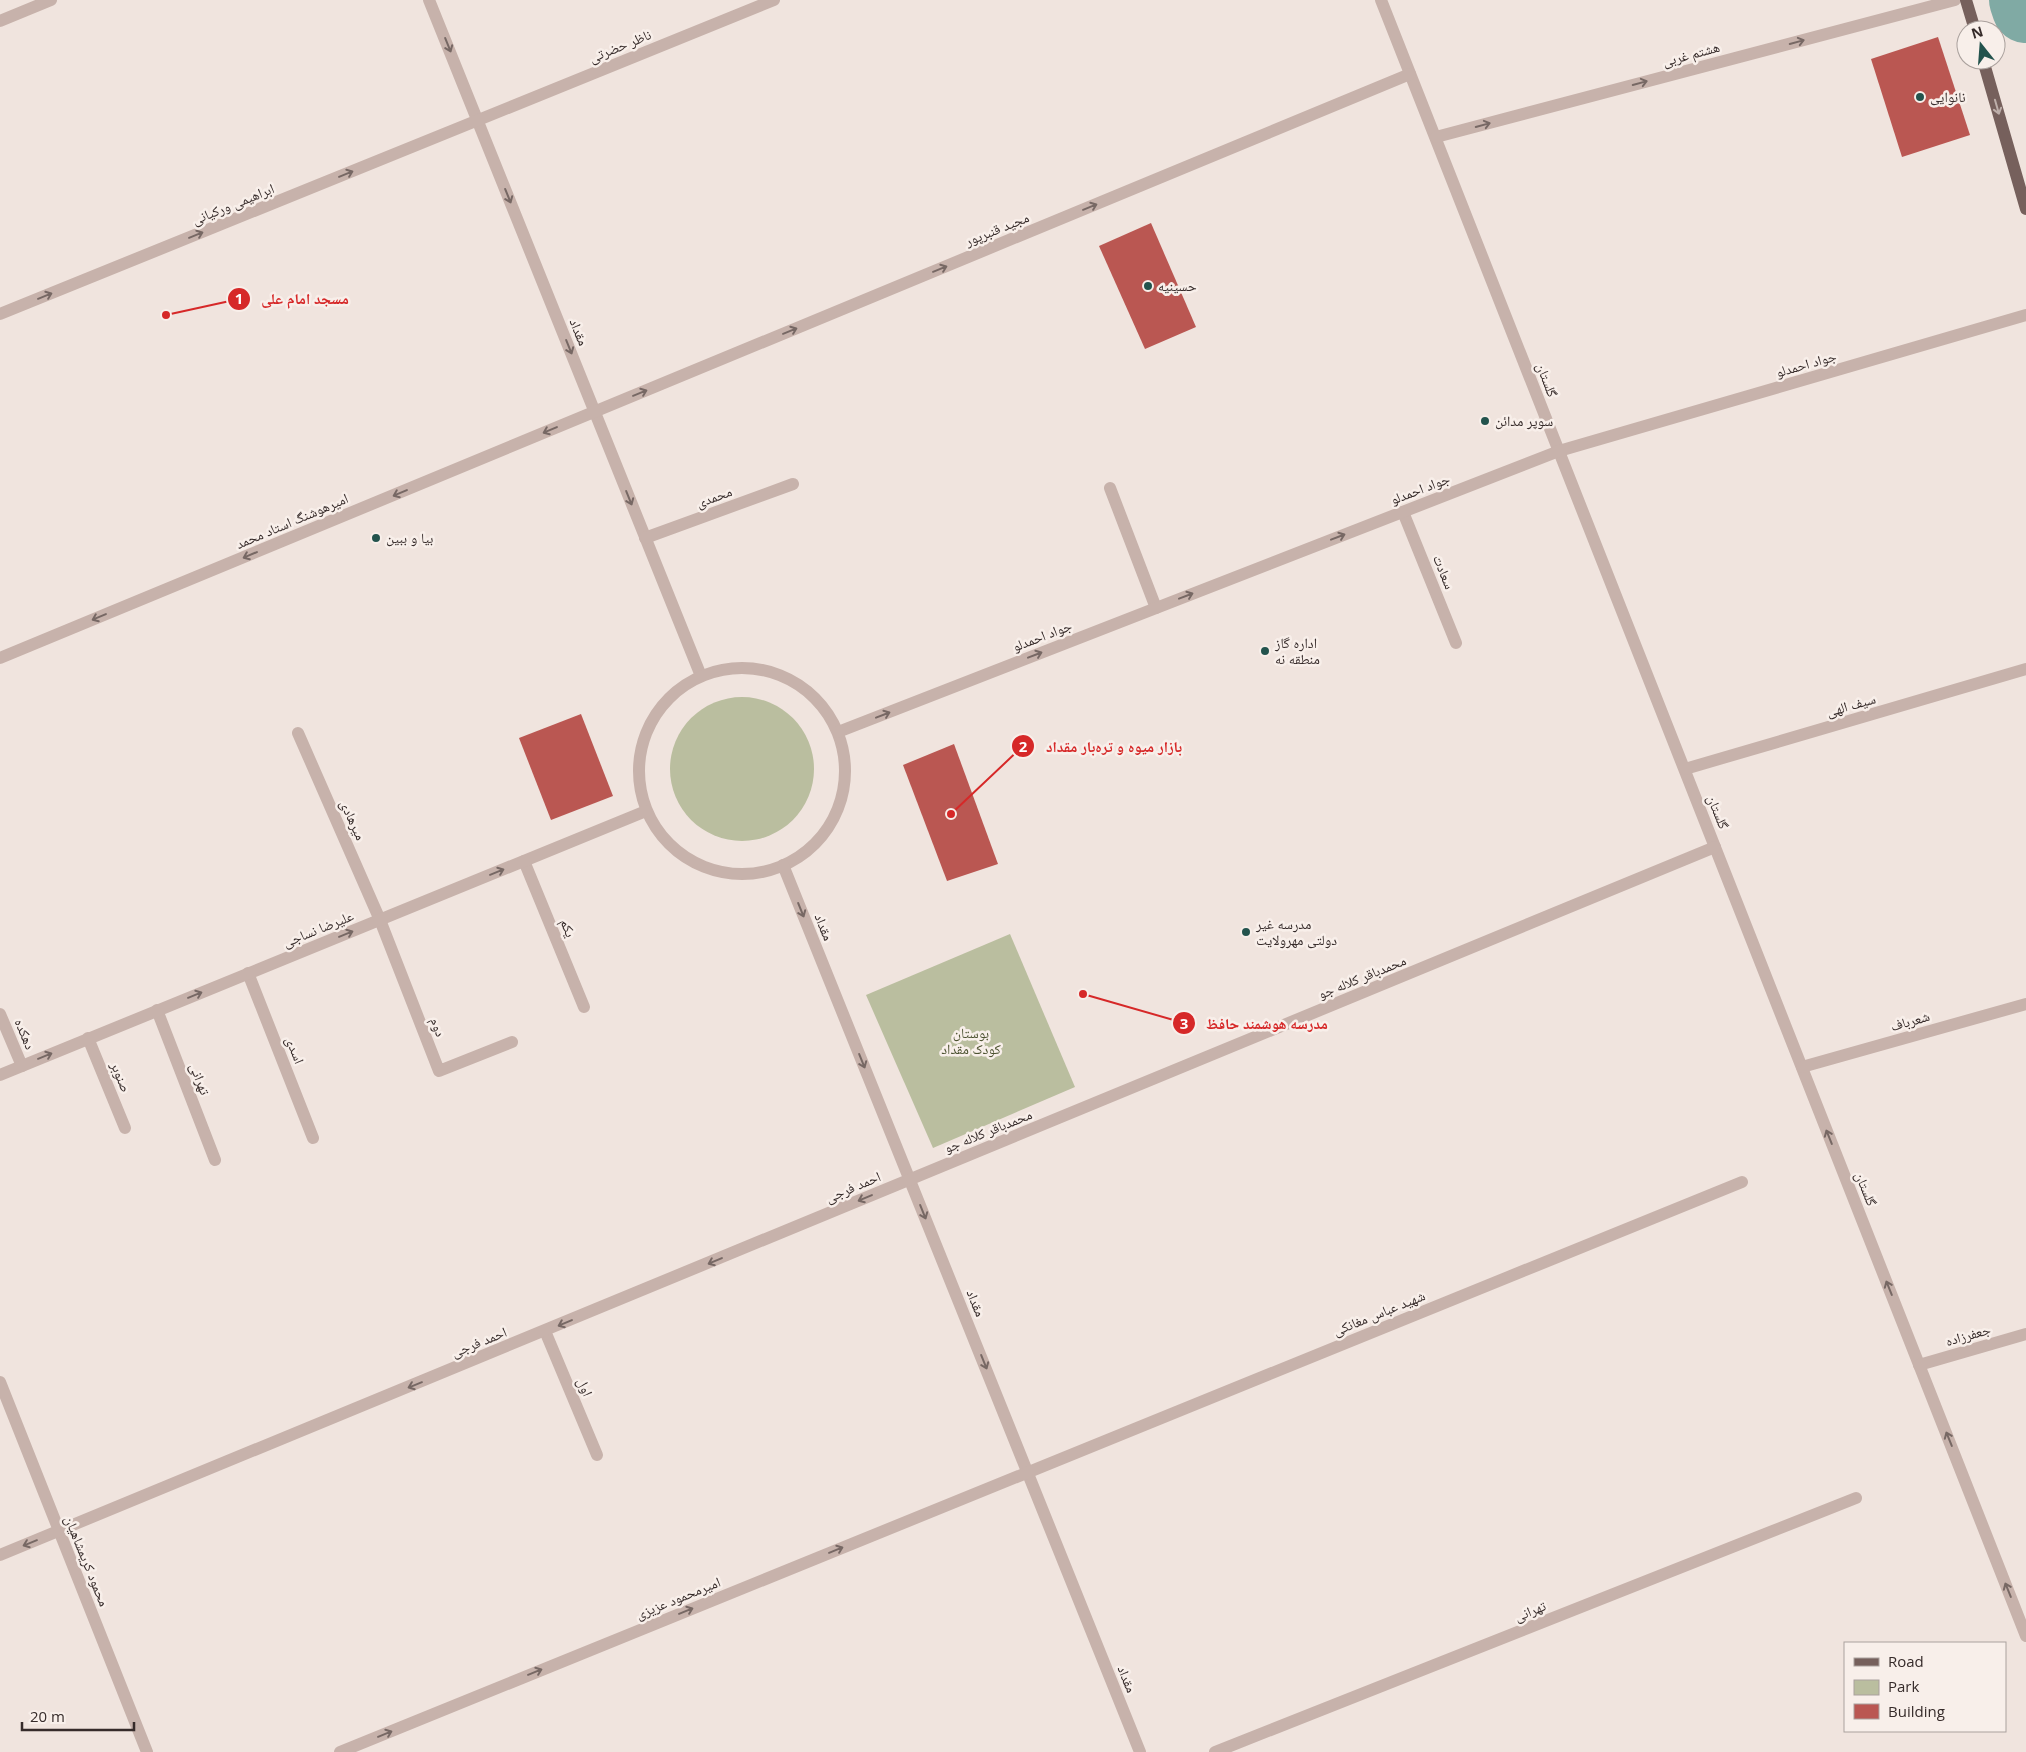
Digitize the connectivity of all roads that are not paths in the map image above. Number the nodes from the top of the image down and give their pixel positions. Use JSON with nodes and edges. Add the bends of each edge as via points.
{"nodes":[{"id":1,"x":50,"y":0,"type":"edge"},
{"id":2,"x":429,"y":0,"type":"edge"},
{"id":3,"x":774,"y":0,"type":"edge"},
{"id":4,"x":1381,"y":0,"type":"edge"},
{"id":5,"x":1955,"y":0,"type":"edge"},
{"id":6,"x":1966,"y":0,"type":"edge"},
{"id":7,"x":1972,"y":20,"type":"edge"},
{"id":8,"x":0,"y":21,"type":"edge"},
{"id":9,"x":1986,"y":70,"type":"edge"},
{"id":10,"x":1410,"y":74,"type":"junction"},
{"id":11,"x":478,"y":120,"type":"junction"},
{"id":12,"x":1436,"y":137,"type":"junction"},
{"id":13,"x":2026,"y":209,"type":"edge"},
{"id":14,"x":0,"y":314,"type":"edge"},
{"id":15,"x":2026,"y":315,"type":"edge"},
{"id":16,"x":595,"y":412,"type":"junction"},
{"id":17,"x":1559,"y":451,"type":"junction"},
{"id":18,"x":794,"y":484,"type":"dead end"},
{"id":19,"x":1110,"y":488,"type":"dead end"},
{"id":20,"x":1403,"y":512,"type":"junction"},
{"id":21,"x":646,"y":538,"type":"junction"},
{"id":22,"x":1156,"y":608,"type":"junction"},
{"id":23,"x":1456,"y":643,"type":"dead end"},
{"id":24,"x":0,"y":658,"type":"edge"},
{"id":25,"x":2026,"y":669,"type":"edge"},
{"id":26,"x":701,"y":676,"type":"junction"},
{"id":27,"x":838,"y":732,"type":"junction"},
{"id":28,"x":298,"y":733,"type":"dead end"},
{"id":29,"x":1685,"y":769,"type":"junction"},
{"id":30,"x":646,"y":811,"type":"junction"},
{"id":31,"x":1715,"y":847,"type":"junction"},
{"id":32,"x":524,"y":861,"type":"junction"},
{"id":33,"x":783,"y":865,"type":"junction"},
{"id":34,"x":380,"y":920,"type":"junction"},
{"id":35,"x":248,"y":973,"type":"junction"},
{"id":36,"x":2026,"y":1004,"type":"edge"},
{"id":37,"x":584,"y":1007,"type":"dead end"},
{"id":38,"x":157,"y":1010,"type":"junction"},
{"id":39,"x":0,"y":1014,"type":"edge"},
{"id":40,"x":88,"y":1038,"type":"junction"},
{"id":41,"x":512,"y":1042,"type":"dead end"},
{"id":42,"x":22,"y":1066,"type":"junction"},
{"id":43,"x":1802,"y":1067,"type":"junction"},
{"id":44,"x":0,"y":1075,"type":"edge"},
{"id":45,"x":125,"y":1128,"type":"dead end"},
{"id":46,"x":314,"y":1138,"type":"dead end"},
{"id":47,"x":215,"y":1160,"type":"dead end"},
{"id":48,"x":910,"y":1180,"type":"junction"},
{"id":49,"x":1742,"y":1182,"type":"dead end"},
{"id":50,"x":545,"y":1331,"type":"junction"},
{"id":51,"x":2026,"y":1334,"type":"edge"},
{"id":52,"x":1919,"y":1365,"type":"junction"},
{"id":53,"x":0,"y":1382,"type":"edge"},
{"id":54,"x":597,"y":1456,"type":"dead end"},
{"id":55,"x":1028,"y":1472,"type":"junction"},
{"id":56,"x":1856,"y":1498,"type":"dead end"},
{"id":57,"x":59,"y":1531,"type":"junction"},
{"id":58,"x":0,"y":1555,"type":"edge"},
{"id":59,"x":2026,"y":1636,"type":"edge"},
{"id":60,"x":147,"y":1752,"type":"edge"},
{"id":61,"x":340,"y":1752,"type":"edge"},
{"id":62,"x":1140,"y":1752,"type":"edge"},
{"id":63,"x":1215,"y":1752,"type":"edge"}],
"edges":[{"from":1,"to":8,"type":"street"},
{"from":2,"to":11,"type":"street","name":"مقداد","one_way":true},
{"from":3,"to":11,"type":"street","name":"ناظر حضرتی"},
{"from":4,"to":10,"type":"street","name":"گلستان"},
{"from":12,"to":5,"type":"street","name":"هشتم غربی","one_way":true},
{"from":6,"to":7,"type":"main road"},
{"from":9,"to":13,"type":"main road","one_way":true},
{"from":10,"to":12,"type":"street","name":"گلستان"},
{"from":16,"to":10,"type":"street","name":"مجید قنبرپور","one_way":true},
{"from":14,"to":11,"type":"street","name":"ابراهیمی ورکیانی","one_way":true},
{"from":11,"to":16,"type":"street","name":"مقداد","one_way":true},
{"from":12,"to":17,"type":"street","name":"گلستان"},
{"from":15,"to":17,"type":"street","name":"جواد احمدلو"},
{"from":16,"to":21,"type":"street","name":"مقداد","one_way":true},
{"from":16,"to":24,"type":"street","name":"امیرهوشنگ استاد محمد","one_way":true},
{"from":17,"to":20,"type":"street","name":"جواد احمدلو"},
{"from":17,"to":29,"type":"street","name":"گلستان"},
{"from":18,"to":21,"type":"street","name":"محمدی"},
{"from":19,"to":22,"type":"street"},
{"from":22,"to":20,"type":"street","name":"جواد احمدلو","one_way":true},
{"from":20,"to":23,"type":"street","name":"سعادت"},
{"from":21,"to":26,"type":"street","name":"مقداد"},
{"from":27,"to":22,"type":"street","name":"جواد احمدلو","one_way":true},
{"from":25,"to":29,"type":"street","name":"سیف الهی"},
{"from":26,"to":27,"type":"street","via":[[733,668],[766,670],[796,683],[822,704]]},
{"from":26,"to":30,"type":"street","via":[[674,693],[653,718],[644,740],[639,780]]},
{"from":27,"to":33,"type":"street","via":[[845,763],[842,795],[830,824],[810,848]]},
{"from":28,"to":34,"type":"street","name":"میرهادی"},
{"from":29,"to":31,"type":"street","name":"گلستان"},
{"from":30,"to":32,"type":"street","name":"علیرضا نساجی"},
{"from":30,"to":33,"type":"street","via":[[664,838],[689,859],[719,871],[752,873]]},
{"from":31,"to":43,"type":"street","name":"گلستان"},
{"from":31,"to":48,"type":"street","name":"محمدباقر کلاله جو"},
{"from":34,"to":32,"type":"street","name":"علیرضا نساجی","one_way":true},
{"from":32,"to":37,"type":"street","name":"یکم"},
{"from":33,"to":48,"type":"street","name":"مقداد","one_way":true},
{"from":35,"to":34,"type":"street","name":"علیرضا نساجی","one_way":true},
{"from":34,"to":41,"type":"street","name":"دوم","via":[[439,1071]]},
{"from":38,"to":35,"type":"street","name":"علیرضا نساجی","one_way":true},
{"from":35,"to":46,"type":"street","name":"اسدی"},
{"from":36,"to":43,"type":"street","name":"شعرباف"},
{"from":38,"to":40,"type":"street","name":"علیرضا نساجی"},
{"from":38,"to":47,"type":"street","name":"تهرانی"},
{"from":39,"to":42,"type":"street","name":"دهکده"},
{"from":42,"to":40,"type":"street","name":"علیرضا نساجی","one_way":true},
{"from":40,"to":45,"type":"street","name":"صنوبر"},
{"from":42,"to":44,"type":"street","name":"علیرضا نساجی"},
{"from":52,"to":43,"type":"street","name":"گلستان","one_way":true},
{"from":48,"to":50,"type":"street","name":"احمد فرجی","one_way":true},
{"from":48,"to":55,"type":"street","name":"مقداد","one_way":true},
{"from":49,"to":55,"type":"street","name":"شهید عباس مغانکی"},
{"from":50,"to":54,"type":"street","name":"اول"},
{"from":50,"to":57,"type":"street","name":"احمد فرجی","one_way":true},
{"from":51,"to":52,"type":"street","name":"جعفرزاده"},
{"from":59,"to":52,"type":"street","name":"گلستان","one_way":true},
{"from":53,"to":57,"type":"street","name":"محمود کریمشاهیان"},
{"from":61,"to":55,"type":"street","name":"امیرمحمود عزیزی","one_way":true},
{"from":55,"to":62,"type":"street","name":"مقداد"},
{"from":56,"to":63,"type":"street","name":"تهرانی"},
{"from":57,"to":58,"type":"street","name":"احمد فرجی","one_way":true},
{"from":57,"to":60,"type":"street","name":"محمود کریمشاهیان"}]}
